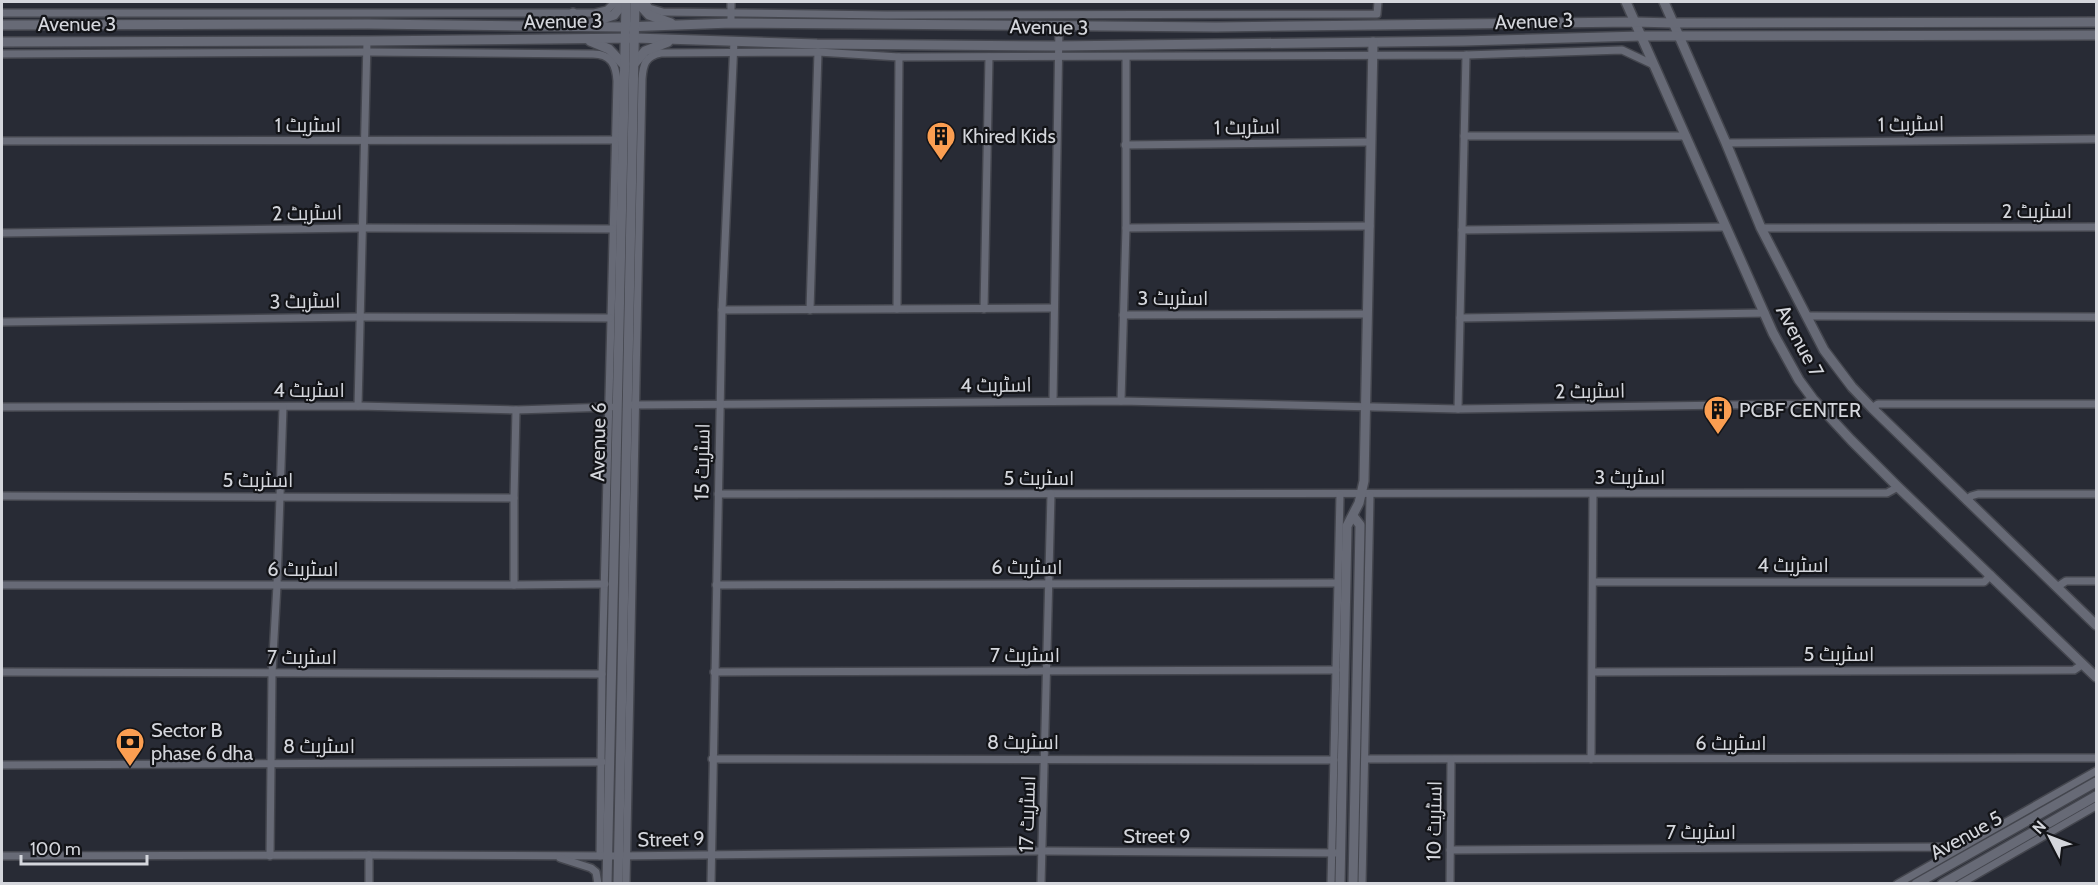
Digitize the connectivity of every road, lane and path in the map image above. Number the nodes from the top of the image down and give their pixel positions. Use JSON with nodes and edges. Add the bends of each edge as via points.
{"nodes":[{"id":1,"x":615,"y":2,"type":"edge"},
{"id":2,"x":625,"y":2,"type":"edge"},
{"id":3,"x":636,"y":2,"type":"edge"},
{"id":4,"x":645,"y":2,"type":"edge"},
{"id":5,"x":731,"y":2,"type":"edge"},
{"id":6,"x":1378,"y":2,"type":"edge"},
{"id":7,"x":1626,"y":2,"type":"edge"},
{"id":8,"x":1664,"y":2,"type":"edge"},
{"id":9,"x":731,"y":12,"type":"junction"},
{"id":10,"x":2,"y":13,"type":"edge"},
{"id":11,"x":573,"y":13,"type":"junction"},
{"id":12,"x":1635,"y":22,"type":"junction"},
{"id":13,"x":2097,"y":22,"type":"edge"},
{"id":14,"x":731,"y":23,"type":"junction"},
{"id":15,"x":1673,"y":23,"type":"junction"},
{"id":16,"x":674,"y":24,"type":"junction"},
{"id":17,"x":2,"y":25,"type":"edge"},
{"id":18,"x":578,"y":25,"type":"junction"},
{"id":19,"x":630,"y":27,"type":"junction"},
{"id":20,"x":1059,"y":27,"type":"junction"},
{"id":21,"x":2097,"y":35,"type":"edge"},
{"id":22,"x":1641,"y":36,"type":"junction"},
{"id":23,"x":1678,"y":36,"type":"junction"},
{"id":24,"x":1599,"y":37,"type":"junction"},
{"id":25,"x":630,"y":38,"type":"junction"},
{"id":26,"x":582,"y":39,"type":"junction"},
{"id":27,"x":367,"y":41,"type":"junction"},
{"id":28,"x":673,"y":41,"type":"junction"},
{"id":29,"x":734,"y":41,"type":"junction"},
{"id":30,"x":2,"y":42,"type":"edge"},
{"id":31,"x":1373,"y":42,"type":"junction"},
{"id":32,"x":1057,"y":46,"type":"junction"},
{"id":33,"x":1599,"y":50,"type":"junction"},
{"id":34,"x":367,"y":52,"type":"junction"},
{"id":35,"x":818,"y":52,"type":"junction"},
{"id":36,"x":732,"y":53,"type":"junction"},
{"id":37,"x":2,"y":54,"type":"edge"},
{"id":38,"x":1373,"y":55,"type":"junction"},
{"id":39,"x":1466,"y":55,"type":"junction"},
{"id":40,"x":899,"y":57,"type":"junction"},
{"id":41,"x":989,"y":57,"type":"junction"},
{"id":42,"x":1057,"y":57,"type":"junction"},
{"id":43,"x":1126,"y":57,"type":"junction"},
{"id":44,"x":634,"y":64,"type":"junction"},
{"id":45,"x":624,"y":65,"type":"junction"},
{"id":46,"x":1654,"y":65,"type":"junction"},
{"id":47,"x":638,"y":79,"type":"junction"},
{"id":48,"x":620,"y":81,"type":"junction"},
{"id":49,"x":1464,"y":136,"type":"junction"},
{"id":50,"x":1686,"y":136,"type":"junction"},
{"id":51,"x":2097,"y":139,"type":"edge"},
{"id":52,"x":614,"y":140,"type":"junction"},
{"id":53,"x":2,"y":141,"type":"edge"},
{"id":54,"x":364,"y":141,"type":"junction"},
{"id":55,"x":1370,"y":142,"type":"junction"},
{"id":56,"x":1726,"y":142,"type":"junction"},
{"id":57,"x":1125,"y":145,"type":"junction"},
{"id":58,"x":1370,"y":226,"type":"junction"},
{"id":59,"x":1726,"y":227,"type":"junction"},
{"id":60,"x":2097,"y":227,"type":"edge"},
{"id":61,"x":362,"y":228,"type":"junction"},
{"id":62,"x":1126,"y":228,"type":"junction"},
{"id":63,"x":1761,"y":228,"type":"junction"},
{"id":64,"x":612,"y":229,"type":"junction"},
{"id":65,"x":1462,"y":230,"type":"junction"},
{"id":66,"x":2,"y":233,"type":"edge"},
{"id":67,"x":1054,"y":308,"type":"junction"},
{"id":68,"x":897,"y":309,"type":"junction"},
{"id":69,"x":984,"y":309,"type":"junction"},
{"id":70,"x":722,"y":310,"type":"junction"},
{"id":71,"x":810,"y":310,"type":"junction"},
{"id":72,"x":1764,"y":313,"type":"junction"},
{"id":73,"x":1367,"y":314,"type":"junction"},
{"id":74,"x":1123,"y":315,"type":"junction"},
{"id":75,"x":360,"y":316,"type":"junction"},
{"id":76,"x":1807,"y":316,"type":"junction"},
{"id":77,"x":2097,"y":317,"type":"edge"},
{"id":78,"x":610,"y":318,"type":"junction"},
{"id":79,"x":1460,"y":318,"type":"junction"},
{"id":80,"x":2,"y":322,"type":"edge"},
{"id":81,"x":1813,"y":399,"type":"junction"},
{"id":82,"x":1053,"y":401,"type":"junction"},
{"id":83,"x":1121,"y":401,"type":"junction"},
{"id":84,"x":2097,"y":404,"type":"edge"},
{"id":85,"x":719,"y":405,"type":"junction"},
{"id":86,"x":1366,"y":405,"type":"junction"},
{"id":87,"x":358,"y":406,"type":"junction"},
{"id":88,"x":621,"y":406,"type":"junction"},
{"id":89,"x":2,"y":407,"type":"edge"},
{"id":90,"x":283,"y":407,"type":"junction"},
{"id":91,"x":1872,"y":408,"type":"junction"},
{"id":92,"x":1458,"y":409,"type":"junction"},
{"id":93,"x":516,"y":410,"type":"junction"},
{"id":94,"x":1898,"y":487,"type":"junction"},
{"id":95,"x":1051,"y":494,"type":"junction"},
{"id":96,"x":1593,"y":494,"type":"junction"},
{"id":97,"x":2097,"y":494,"type":"edge"},
{"id":98,"x":718,"y":495,"type":"junction"},
{"id":99,"x":1340,"y":495,"type":"junction"},
{"id":100,"x":1360,"y":495,"type":"junction"},
{"id":101,"x":1371,"y":495,"type":"junction"},
{"id":102,"x":2,"y":496,"type":"edge"},
{"id":103,"x":280,"y":496,"type":"junction"},
{"id":104,"x":514,"y":498,"type":"junction"},
{"id":105,"x":1967,"y":501,"type":"junction"},
{"id":106,"x":1353,"y":516,"type":"junction"},
{"id":107,"x":1991,"y":575,"type":"junction"},
{"id":108,"x":2097,"y":581,"type":"edge"},
{"id":109,"x":1593,"y":582,"type":"junction"},
{"id":110,"x":1049,"y":583,"type":"junction"},
{"id":111,"x":1338,"y":583,"type":"junction"},
{"id":112,"x":605,"y":584,"type":"junction"},
{"id":113,"x":2,"y":585,"type":"edge"},
{"id":114,"x":277,"y":585,"type":"junction"},
{"id":115,"x":514,"y":585,"type":"junction"},
{"id":116,"x":716,"y":585,"type":"junction"},
{"id":117,"x":2057,"y":587,"type":"junction"},
{"id":118,"x":2097,"y":625,"type":"edge"},
{"id":119,"x":2083,"y":664,"type":"junction"},
{"id":120,"x":1335,"y":670,"type":"junction"},
{"id":121,"x":1047,"y":671,"type":"junction"},
{"id":122,"x":2,"y":672,"type":"edge"},
{"id":123,"x":714,"y":672,"type":"junction"},
{"id":124,"x":1593,"y":672,"type":"junction"},
{"id":125,"x":272,"y":673,"type":"junction"},
{"id":126,"x":602,"y":674,"type":"junction"},
{"id":127,"x":2097,"y":676,"type":"edge"},
{"id":128,"x":1361,"y":741,"type":"junction"},
{"id":129,"x":2097,"y":758,"type":"edge"},
{"id":130,"x":712,"y":759,"type":"junction"},
{"id":131,"x":1044,"y":759,"type":"junction"},
{"id":132,"x":1366,"y":759,"type":"junction"},
{"id":133,"x":1592,"y":759,"type":"junction"},
{"id":134,"x":1334,"y":760,"type":"junction"},
{"id":135,"x":1451,"y":760,"type":"junction"},
{"id":136,"x":602,"y":762,"type":"junction"},
{"id":137,"x":272,"y":763,"type":"junction"},
{"id":138,"x":2,"y":765,"type":"edge"},
{"id":139,"x":2097,"y":771,"type":"edge"},
{"id":140,"x":2097,"y":782,"type":"edge"},
{"id":141,"x":2097,"y":796,"type":"edge"},
{"id":142,"x":2097,"y":806,"type":"edge"},
{"id":143,"x":1450,"y":850,"type":"junction"},
{"id":144,"x":1042,"y":851,"type":"junction"},
{"id":145,"x":1336,"y":853,"type":"junction"},
{"id":146,"x":1950,"y":853,"type":"junction"},
{"id":147,"x":369,"y":855,"type":"junction"},
{"id":148,"x":712,"y":855,"type":"junction"},
{"id":149,"x":2,"y":856,"type":"edge"},
{"id":150,"x":270,"y":856,"type":"junction"},
{"id":151,"x":554,"y":856,"type":"junction"},
{"id":152,"x":613,"y":856,"type":"junction"},
{"id":153,"x":369,"y":884,"type":"edge"},
{"id":154,"x":598,"y":884,"type":"edge"},
{"id":155,"x":607,"y":884,"type":"edge"},
{"id":156,"x":618,"y":884,"type":"edge"},
{"id":157,"x":626,"y":884,"type":"edge"},
{"id":158,"x":711,"y":884,"type":"edge"},
{"id":159,"x":1041,"y":884,"type":"edge"},
{"id":160,"x":1331,"y":884,"type":"edge"},
{"id":161,"x":1340,"y":884,"type":"edge"},
{"id":162,"x":1353,"y":884,"type":"edge"},
{"id":163,"x":1362,"y":884,"type":"edge"},
{"id":164,"x":1450,"y":884,"type":"edge"},
{"id":165,"x":1897,"y":884,"type":"edge"},
{"id":166,"x":1916,"y":884,"type":"edge"},
{"id":167,"x":1942,"y":884,"type":"edge"},
{"id":168,"x":1960,"y":884,"type":"edge"}],
"edges":[{"from":1,"to":11,"type":"street","via":[[601,12]]},
{"from":2,"to":18,"type":"main road","via":[[614,15]]},
{"from":2,"to":19,"type":"main road","name":"Avenue 6"},
{"from":3,"to":16,"type":"main road","via":[[649,15]]},
{"from":3,"to":19,"type":"main road","name":"Avenue 6"},
{"from":4,"to":9,"type":"street","via":[[659,12]]},
{"from":5,"to":9,"type":"street"},
{"from":6,"to":9,"type":"street","via":[[1377,14]]},
{"from":7,"to":12,"type":"main road","name":"Avenue 7"},
{"from":8,"to":15,"type":"main road","name":"Avenue 7"},
{"from":9,"to":14,"type":"street"},
{"from":10,"to":11,"type":"street"},
{"from":11,"to":18,"type":"main road"},
{"from":12,"to":15,"type":"main road","name":"Avenue 3"},
{"from":12,"to":20,"type":"main road","name":"Avenue 3"},
{"from":12,"to":22,"type":"main road","name":"Avenue 7"},
{"from":13,"to":15,"type":"main road","name":"Avenue 3"},
{"from":14,"to":16,"type":"main road","name":"Avenue 3"},
{"from":14,"to":20,"type":"main road","name":"Avenue 3"},
{"from":15,"to":23,"type":"main road","name":"Avenue 7"},
{"from":16,"to":19,"type":"main road","name":"Avenue 3"},
{"from":17,"to":18,"type":"main road","name":"Avenue 3"},
{"from":18,"to":19,"type":"main road","name":"Avenue 3"},
{"from":19,"to":25,"type":"main road","name":"Avenue 6"},
{"from":20,"to":32,"type":"street"},
{"from":21,"to":23,"type":"main road","name":"Avenue 3"},
{"from":22,"to":23,"type":"main road","name":"Avenue 3"},
{"from":22,"to":24,"type":"main road","name":"Avenue 3"},
{"from":22,"to":46,"type":"main road","name":"Avenue 7"},
{"from":23,"to":56,"type":"main road","name":"Avenue 7"},
{"from":24,"to":31,"type":"main road","name":"Avenue 3"},
{"from":24,"to":33,"type":"street"},
{"from":25,"to":26,"type":"main road","name":"Avenue 3"},
{"from":25,"to":28,"type":"main road","name":"Avenue 3"},
{"from":25,"to":44,"type":"main road","name":"Avenue 6"},
{"from":25,"to":45,"type":"main road","name":"Avenue 6"},
{"from":26,"to":27,"type":"main road","name":"Avenue 3"},
{"from":26,"to":45,"type":"main road","via":[[609,49]]},
{"from":27,"to":30,"type":"main road","name":"Avenue 3"},
{"from":27,"to":34,"type":"street"},
{"from":28,"to":29,"type":"main road","name":"Avenue 3"},
{"from":28,"to":44,"type":"main road","via":[[649,49]]},
{"from":29,"to":32,"type":"main road","name":"Avenue 3"},
{"from":29,"to":36,"type":"street","name":"اسٹریٹ 15"},
{"from":31,"to":32,"type":"main road","name":"Avenue 3"},
{"from":31,"to":38,"type":"main road"},
{"from":32,"to":42,"type":"street"},
{"from":33,"to":39,"type":"street"},
{"from":33,"to":46,"type":"street","via":[[1622,50]]},
{"from":34,"to":37,"type":"street"},
{"from":34,"to":48,"type":"street","via":[[601,54],[614,64]]},
{"from":34,"to":54,"type":"street"},
{"from":35,"to":36,"type":"street"},
{"from":35,"to":40,"type":"street"},
{"from":35,"to":71,"type":"street"},
{"from":36,"to":47,"type":"street","via":[[655,54],[646,60]]},
{"from":36,"to":70,"type":"street","name":"اسٹریٹ 15"},
{"from":38,"to":39,"type":"street"},
{"from":38,"to":43,"type":"street"},
{"from":38,"to":55,"type":"main road"},
{"from":39,"to":49,"type":"street"},
{"from":40,"to":41,"type":"street"},
{"from":40,"to":68,"type":"street"},
{"from":41,"to":42,"type":"street"},
{"from":41,"to":69,"type":"street"},
{"from":42,"to":43,"type":"street"},
{"from":42,"to":67,"type":"street"},
{"from":43,"to":57,"type":"street"},
{"from":44,"to":47,"type":"main road","name":"Avenue 6"},
{"from":45,"to":48,"type":"main road","name":"Avenue 6"},
{"from":46,"to":50,"type":"main road","name":"Avenue 7"},
{"from":47,"to":88,"type":"main road","name":"Avenue 6"},
{"from":48,"to":52,"type":"street"},
{"from":48,"to":88,"type":"main road","name":"Avenue 6"},
{"from":49,"to":50,"type":"street"},
{"from":49,"to":65,"type":"street"},
{"from":50,"to":59,"type":"main road","name":"Avenue 7"},
{"from":51,"to":56,"type":"street","name":"اسٹریٹ 1"},
{"from":52,"to":54,"type":"street","name":"اسٹریٹ 1"},
{"from":52,"to":64,"type":"street"},
{"from":53,"to":54,"type":"street","name":"اسٹریٹ 1"},
{"from":54,"to":61,"type":"street"},
{"from":55,"to":57,"type":"street","name":"اسٹریٹ 1"},
{"from":55,"to":58,"type":"main road"},
{"from":56,"to":63,"type":"main road","name":"Avenue 7"},
{"from":57,"to":62,"type":"street"},
{"from":58,"to":62,"type":"street"},
{"from":58,"to":73,"type":"main road"},
{"from":59,"to":65,"type":"street"},
{"from":59,"to":72,"type":"main road","name":"Avenue 7"},
{"from":60,"to":63,"type":"street","name":"اسٹریٹ 2"},
{"from":61,"to":64,"type":"street","name":"اسٹریٹ 2"},
{"from":61,"to":66,"type":"street","name":"اسٹریٹ 2"},
{"from":61,"to":75,"type":"street"},
{"from":62,"to":74,"type":"street"},
{"from":63,"to":76,"type":"main road","name":"Avenue 7"},
{"from":64,"to":78,"type":"street"},
{"from":65,"to":79,"type":"street"},
{"from":67,"to":69,"type":"street"},
{"from":67,"to":82,"type":"street"},
{"from":68,"to":69,"type":"street"},
{"from":68,"to":71,"type":"street"},
{"from":70,"to":71,"type":"street"},
{"from":70,"to":85,"type":"street","name":"اسٹریٹ 15"},
{"from":72,"to":79,"type":"street"},
{"from":72,"to":81,"type":"main road","name":"Avenue 7"},
{"from":73,"to":74,"type":"street","name":"اسٹریٹ 3"},
{"from":73,"to":86,"type":"main road"},
{"from":74,"to":83,"type":"street"},
{"from":75,"to":78,"type":"street","name":"اسٹریٹ 3"},
{"from":75,"to":80,"type":"street","name":"اسٹریٹ 3"},
{"from":75,"to":87,"type":"street"},
{"from":76,"to":77,"type":"street"},
{"from":76,"to":91,"type":"main road","name":"Avenue 7","via":[[1836,367]]},
{"from":78,"to":88,"type":"street"},
{"from":79,"to":92,"type":"street"},
{"from":81,"to":92,"type":"street","name":"اسٹریٹ 2","via":[[1803,405]]},
{"from":81,"to":94,"type":"main road","name":"Avenue 7"},
{"from":82,"to":83,"type":"street","name":"اسٹریٹ 4"},
{"from":82,"to":85,"type":"street","name":"اسٹریٹ 4"},
{"from":83,"to":86,"type":"street","name":"اسٹریٹ 4"},
{"from":84,"to":91,"type":"street","via":[[1878,404]]},
{"from":85,"to":88,"type":"street","name":"اسٹریٹ 4"},
{"from":85,"to":98,"type":"street","name":"اسٹریٹ 15"},
{"from":86,"to":92,"type":"street","name":"اسٹریٹ 2"},
{"from":86,"to":100,"type":"main road","via":[[1364,481]]},
{"from":87,"to":90,"type":"street","name":"اسٹریٹ 4"},
{"from":87,"to":93,"type":"street","name":"اسٹریٹ 4"},
{"from":88,"to":93,"type":"street","name":"اسٹریٹ 4"},
{"from":88,"to":112,"type":"street"},
{"from":88,"to":152,"type":"main road","name":"Avenue 6"},
{"from":89,"to":90,"type":"street","name":"اسٹریٹ 4"},
{"from":90,"to":103,"type":"street"},
{"from":91,"to":105,"type":"main road","name":"Avenue 7"},
{"from":93,"to":104,"type":"street"},
{"from":94,"to":96,"type":"street","name":"اسٹریٹ 3","via":[[1887,493]]},
{"from":94,"to":107,"type":"main road","name":"Avenue 7"},
{"from":95,"to":98,"type":"street","name":"اسٹریٹ 5"},
{"from":95,"to":99,"type":"street","name":"اسٹریٹ 5"},
{"from":95,"to":110,"type":"street","name":"اسٹریٹ 17"},
{"from":96,"to":101,"type":"street","name":"اسٹریٹ 3"},
{"from":96,"to":109,"type":"street"},
{"from":97,"to":105,"type":"street","via":[[1977,494]]},
{"from":98,"to":116,"type":"street","name":"اسٹریٹ 15"},
{"from":99,"to":100,"type":"street","name":"اسٹریٹ 5"},
{"from":99,"to":111,"type":"street"},
{"from":100,"to":101,"type":"street","name":"اسٹریٹ 3"},
{"from":100,"to":106,"type":"main road"},
{"from":101,"to":128,"type":"street"},
{"from":102,"to":103,"type":"street","name":"اسٹریٹ 5"},
{"from":103,"to":104,"type":"street","name":"اسٹریٹ 5"},
{"from":103,"to":114,"type":"street"},
{"from":104,"to":115,"type":"street"},
{"from":105,"to":117,"type":"main road","name":"Avenue 7"},
{"from":106,"to":128,"type":"main road","via":[[1360,525]]},
{"from":106,"to":145,"type":"main road","via":[[1347,526]]},
{"from":107,"to":109,"type":"street","name":"اسٹریٹ 4","via":[[1984,582]]},
{"from":107,"to":119,"type":"main road","name":"Avenue 7"},
{"from":108,"to":117,"type":"street","via":[[2066,582]]},
{"from":109,"to":124,"type":"street"},
{"from":110,"to":111,"type":"street","name":"اسٹریٹ 6"},
{"from":110,"to":116,"type":"street","name":"اسٹریٹ 6"},
{"from":110,"to":121,"type":"street","name":"اسٹریٹ 17"},
{"from":111,"to":120,"type":"street"},
{"from":112,"to":115,"type":"street","name":"اسٹریٹ 6"},
{"from":112,"to":126,"type":"street"},
{"from":113,"to":114,"type":"street","name":"اسٹریٹ 6"},
{"from":114,"to":115,"type":"street","name":"اسٹریٹ 6"},
{"from":114,"to":125,"type":"street"},
{"from":116,"to":123,"type":"street","name":"اسٹریٹ 15"},
{"from":117,"to":118,"type":"main road","name":"Avenue 7"},
{"from":119,"to":124,"type":"street","name":"اسٹریٹ 5","via":[[2074,670]]},
{"from":119,"to":127,"type":"main road","name":"Avenue 7"},
{"from":120,"to":121,"type":"street","name":"اسٹریٹ 7"},
{"from":120,"to":134,"type":"street"},
{"from":121,"to":123,"type":"street","name":"اسٹریٹ 7"},
{"from":121,"to":131,"type":"street","name":"اسٹریٹ 17"},
{"from":122,"to":125,"type":"street","name":"اسٹریٹ 7"},
{"from":123,"to":130,"type":"street","name":"اسٹریٹ 15"},
{"from":124,"to":133,"type":"street"},
{"from":125,"to":126,"type":"street","name":"اسٹریٹ 7"},
{"from":125,"to":137,"type":"street"},
{"from":126,"to":136,"type":"street"},
{"from":128,"to":132,"type":"street"},
{"from":128,"to":162,"type":"main road"},
{"from":129,"to":133,"type":"street","name":"اسٹریٹ 6"},
{"from":130,"to":131,"type":"street","name":"اسٹریٹ 8"},
{"from":130,"to":148,"type":"street","name":"اسٹریٹ 15"},
{"from":131,"to":134,"type":"street","name":"اسٹریٹ 8"},
{"from":131,"to":144,"type":"street","name":"اسٹریٹ 17"},
{"from":132,"to":135,"type":"street","name":"اسٹریٹ 6"},
{"from":132,"to":163,"type":"street"},
{"from":133,"to":135,"type":"street","name":"اسٹریٹ 6"},
{"from":134,"to":145,"type":"street"},
{"from":135,"to":143,"type":"street","name":"اسٹریٹ 10"},
{"from":136,"to":137,"type":"street","name":"اسٹریٹ 8"},
{"from":136,"to":152,"type":"street"},
{"from":137,"to":138,"type":"street","name":"اسٹریٹ 8"},
{"from":137,"to":150,"type":"street"},
{"from":139,"to":146,"type":"street"},
{"from":140,"to":166,"type":"main road","name":"Avenue 5"},
{"from":141,"to":167,"type":"main road","name":"Avenue 5"},
{"from":142,"to":168,"type":"street"},
{"from":143,"to":146,"type":"street","name":"اسٹریٹ 7","via":[[1940,847]]},
{"from":143,"to":164,"type":"street","name":"اسٹریٹ 10"},
{"from":144,"to":145,"type":"street","name":"Street 9"},
{"from":144,"to":148,"type":"street","name":"Street 9"},
{"from":144,"to":159,"type":"street","name":"اسٹریٹ 17"},
{"from":145,"to":160,"type":"street"},
{"from":145,"to":161,"type":"main road"},
{"from":146,"to":165,"type":"street"},
{"from":147,"to":150,"type":"street","name":"Street 9"},
{"from":147,"to":151,"type":"street","name":"Street 9"},
{"from":147,"to":153,"type":"street"},
{"from":148,"to":152,"type":"street","name":"Street 9"},
{"from":148,"to":158,"type":"street","name":"اسٹریٹ 15"},
{"from":149,"to":150,"type":"street","name":"Street 9"},
{"from":151,"to":152,"type":"street","name":"Street 9"},
{"from":151,"to":154,"type":"street","via":[[591,868]]},
{"from":152,"to":155,"type":"main road","name":"Avenue 6"},
{"from":152,"to":156,"type":"main road","name":"Avenue 6"},
{"from":152,"to":157,"type":"street"}]}
